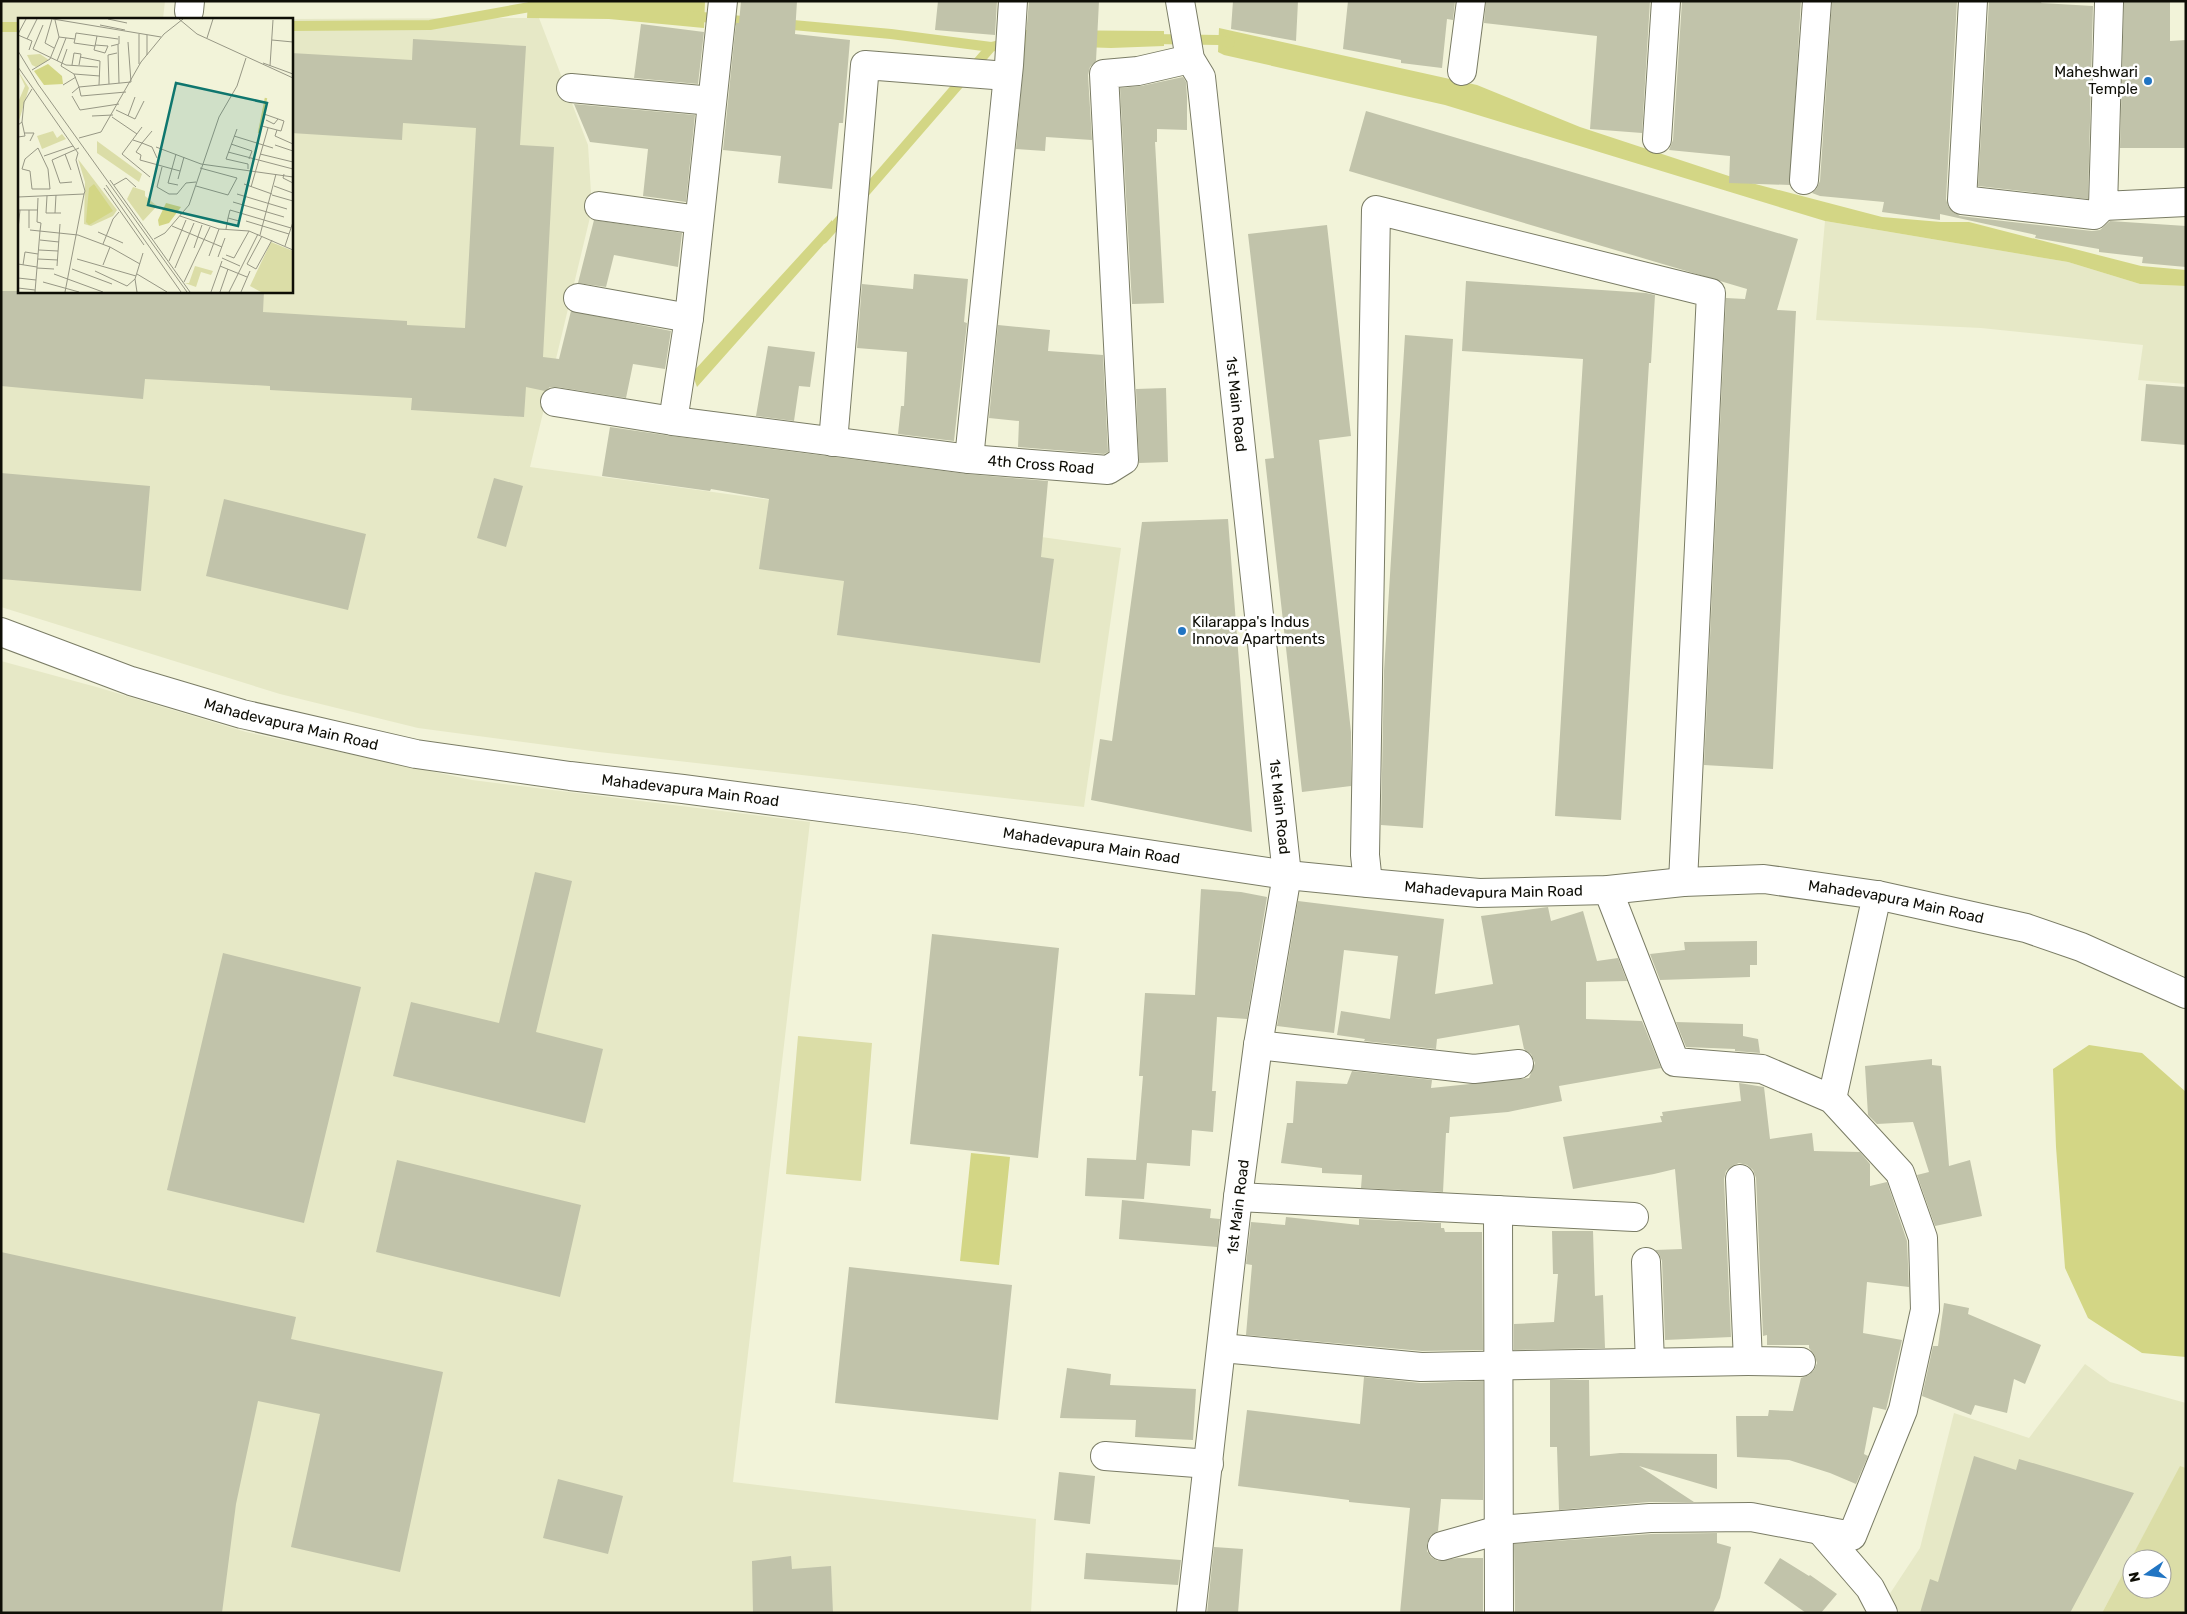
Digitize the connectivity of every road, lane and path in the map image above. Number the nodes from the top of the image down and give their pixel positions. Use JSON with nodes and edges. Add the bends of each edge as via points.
{"nodes":[{"id":1,"x":723,"y":1,"type":"edge"},
{"id":2,"x":1471,"y":1,"type":"edge"},
{"id":3,"x":1666,"y":1,"type":"edge"},
{"id":4,"x":1817,"y":1,"type":"edge"},
{"id":5,"x":1972,"y":1,"type":"edge"},
{"id":6,"x":2109,"y":3,"type":"dead end"},
{"id":7,"x":1012,"y":13,"type":"edge"},
{"id":8,"x":1182,"y":14,"type":"edge"},
{"id":9,"x":1190,"y":59,"type":"junction"},
{"id":10,"x":1462,"y":71,"type":"dead end"},
{"id":11,"x":1001,"y":72,"type":"junction"},
{"id":12,"x":571,"y":88,"type":"dead end"},
{"id":13,"x":712,"y":101,"type":"junction"},
{"id":14,"x":1656,"y":139,"type":"dead end"},
{"id":15,"x":1804,"y":180,"type":"dead end"},
{"id":16,"x":2186,"y":202,"type":"edge"},
{"id":17,"x":598,"y":206,"type":"dead end"},
{"id":18,"x":2103,"y":206,"type":"junction"},
{"id":19,"x":699,"y":220,"type":"junction"},
{"id":20,"x":578,"y":298,"type":"dead end"},
{"id":21,"x":689,"y":318,"type":"junction"},
{"id":22,"x":555,"y":402,"type":"dead end"},
{"id":23,"x":673,"y":421,"type":"junction"},
{"id":24,"x":833,"y":442,"type":"junction"},
{"id":25,"x":969,"y":459,"type":"junction"},
{"id":26,"x":1,"y":632,"type":"edge"},
{"id":27,"x":1287,"y":875,"type":"junction"},
{"id":28,"x":1683,"y":882,"type":"junction"},
{"id":29,"x":1368,"y":883,"type":"junction"},
{"id":30,"x":1608,"y":890,"type":"junction"},
{"id":31,"x":1878,"y":895,"type":"junction"},
{"id":32,"x":2186,"y":994,"type":"edge"},
{"id":33,"x":1258,"y":1045,"type":"junction"},
{"id":34,"x":1519,"y":1064,"type":"dead end"},
{"id":35,"x":1832,"y":1099,"type":"junction"},
{"id":36,"x":1740,"y":1179,"type":"dead end"},
{"id":37,"x":1238,"y":1197,"type":"junction"},
{"id":38,"x":1498,"y":1210,"type":"junction"},
{"id":39,"x":1634,"y":1217,"type":"dead end"},
{"id":40,"x":1646,"y":1262,"type":"dead end"},
{"id":41,"x":1222,"y":1348,"type":"junction"},
{"id":42,"x":1748,"y":1361,"type":"junction"},
{"id":43,"x":1650,"y":1362,"type":"junction"},
{"id":44,"x":1801,"y":1362,"type":"dead end"},
{"id":45,"x":1498,"y":1366,"type":"junction"},
{"id":46,"x":1105,"y":1456,"type":"dead end"},
{"id":47,"x":1209,"y":1464,"type":"junction"},
{"id":48,"x":1498,"y":1530,"type":"junction"},
{"id":49,"x":1820,"y":1530,"type":"junction"},
{"id":50,"x":1442,"y":1546,"type":"dead end"},
{"id":51,"x":1191,"y":1613,"type":"edge"},
{"id":52,"x":1499,"y":1613,"type":"edge"},
{"id":53,"x":1883,"y":1613,"type":"edge"}],
"edges":[{"from":1,"to":13,"type":"street"},
{"from":2,"to":10,"type":"street"},
{"from":3,"to":14,"type":"street"},
{"from":4,"to":15,"type":"street"},
{"from":5,"to":18,"type":"street","via":[[1962,200],[2094,215]]},
{"from":6,"to":18,"type":"street"},
{"from":7,"to":11,"type":"street","name":"4th Cross Road"},
{"from":8,"to":9,"type":"street","name":"1st Main Road"},
{"from":9,"to":25,"type":"street","name":"4th Cross Road","via":[[1138,71],[1104,74],[1124,460],[1108,470]]},
{"from":9,"to":27,"type":"street","name":"1st Main Road","via":[[1200,77]]},
{"from":11,"to":24,"type":"street","via":[[951,73],[865,65]]},
{"from":11,"to":25,"type":"street","name":"4th Cross Road"},
{"from":12,"to":13,"type":"street"},
{"from":13,"to":19,"type":"street"},
{"from":16,"to":18,"type":"street"},
{"from":17,"to":19,"type":"street"},
{"from":19,"to":21,"type":"street"},
{"from":20,"to":21,"type":"street"},
{"from":21,"to":23,"type":"street"},
{"from":22,"to":23,"type":"street"},
{"from":23,"to":24,"type":"street"},
{"from":24,"to":25,"type":"street"},
{"from":26,"to":27,"type":"street","name":"Mahadevapura Main Road","via":[[131,681],[233,711],[416,754],[913,819]]},
{"from":27,"to":29,"type":"street","name":"Mahadevapura Main Road"},
{"from":27,"to":33,"type":"street","name":"1st Main Road"},
{"from":28,"to":29,"type":"street","via":[[1711,293],[1376,210],[1365,855]]},
{"from":28,"to":30,"type":"street","name":"Mahadevapura Main Road"},
{"from":28,"to":31,"type":"street","name":"Mahadevapura Main Road","via":[[1764,879]]},
{"from":29,"to":30,"type":"street","name":"Mahadevapura Main Road","via":[[1479,893]]},
{"from":30,"to":35,"type":"street","via":[[1675,1062],[1762,1069]]},
{"from":31,"to":32,"type":"street","name":"Mahadevapura Main Road","via":[[2026,928],[2081,947]]},
{"from":31,"to":35,"type":"street"},
{"from":33,"to":34,"type":"street","via":[[1474,1069]]},
{"from":33,"to":37,"type":"street","name":"1st Main Road"},
{"from":35,"to":49,"type":"street","via":[[1900,1173],[1923,1238],[1925,1310],[1903,1410],[1852,1536]]},
{"from":36,"to":42,"type":"street"},
{"from":37,"to":38,"type":"street"},
{"from":37,"to":41,"type":"street","name":"1st Main Road"},
{"from":38,"to":39,"type":"street"},
{"from":38,"to":45,"type":"street"},
{"from":40,"to":43,"type":"street"},
{"from":41,"to":45,"type":"street","via":[[1421,1367]]},
{"from":41,"to":47,"type":"street","name":"1st Main Road"},
{"from":42,"to":43,"type":"street"},
{"from":42,"to":44,"type":"street"},
{"from":43,"to":45,"type":"street"},
{"from":45,"to":48,"type":"street"},
{"from":46,"to":47,"type":"street"},
{"from":47,"to":51,"type":"street","name":"1st Main Road"},
{"from":48,"to":49,"type":"street","via":[[1722,1516],[1751,1517]]},
{"from":48,"to":50,"type":"street"},
{"from":48,"to":52,"type":"street"},
{"from":49,"to":53,"type":"street","via":[[1870,1588]]}]}
